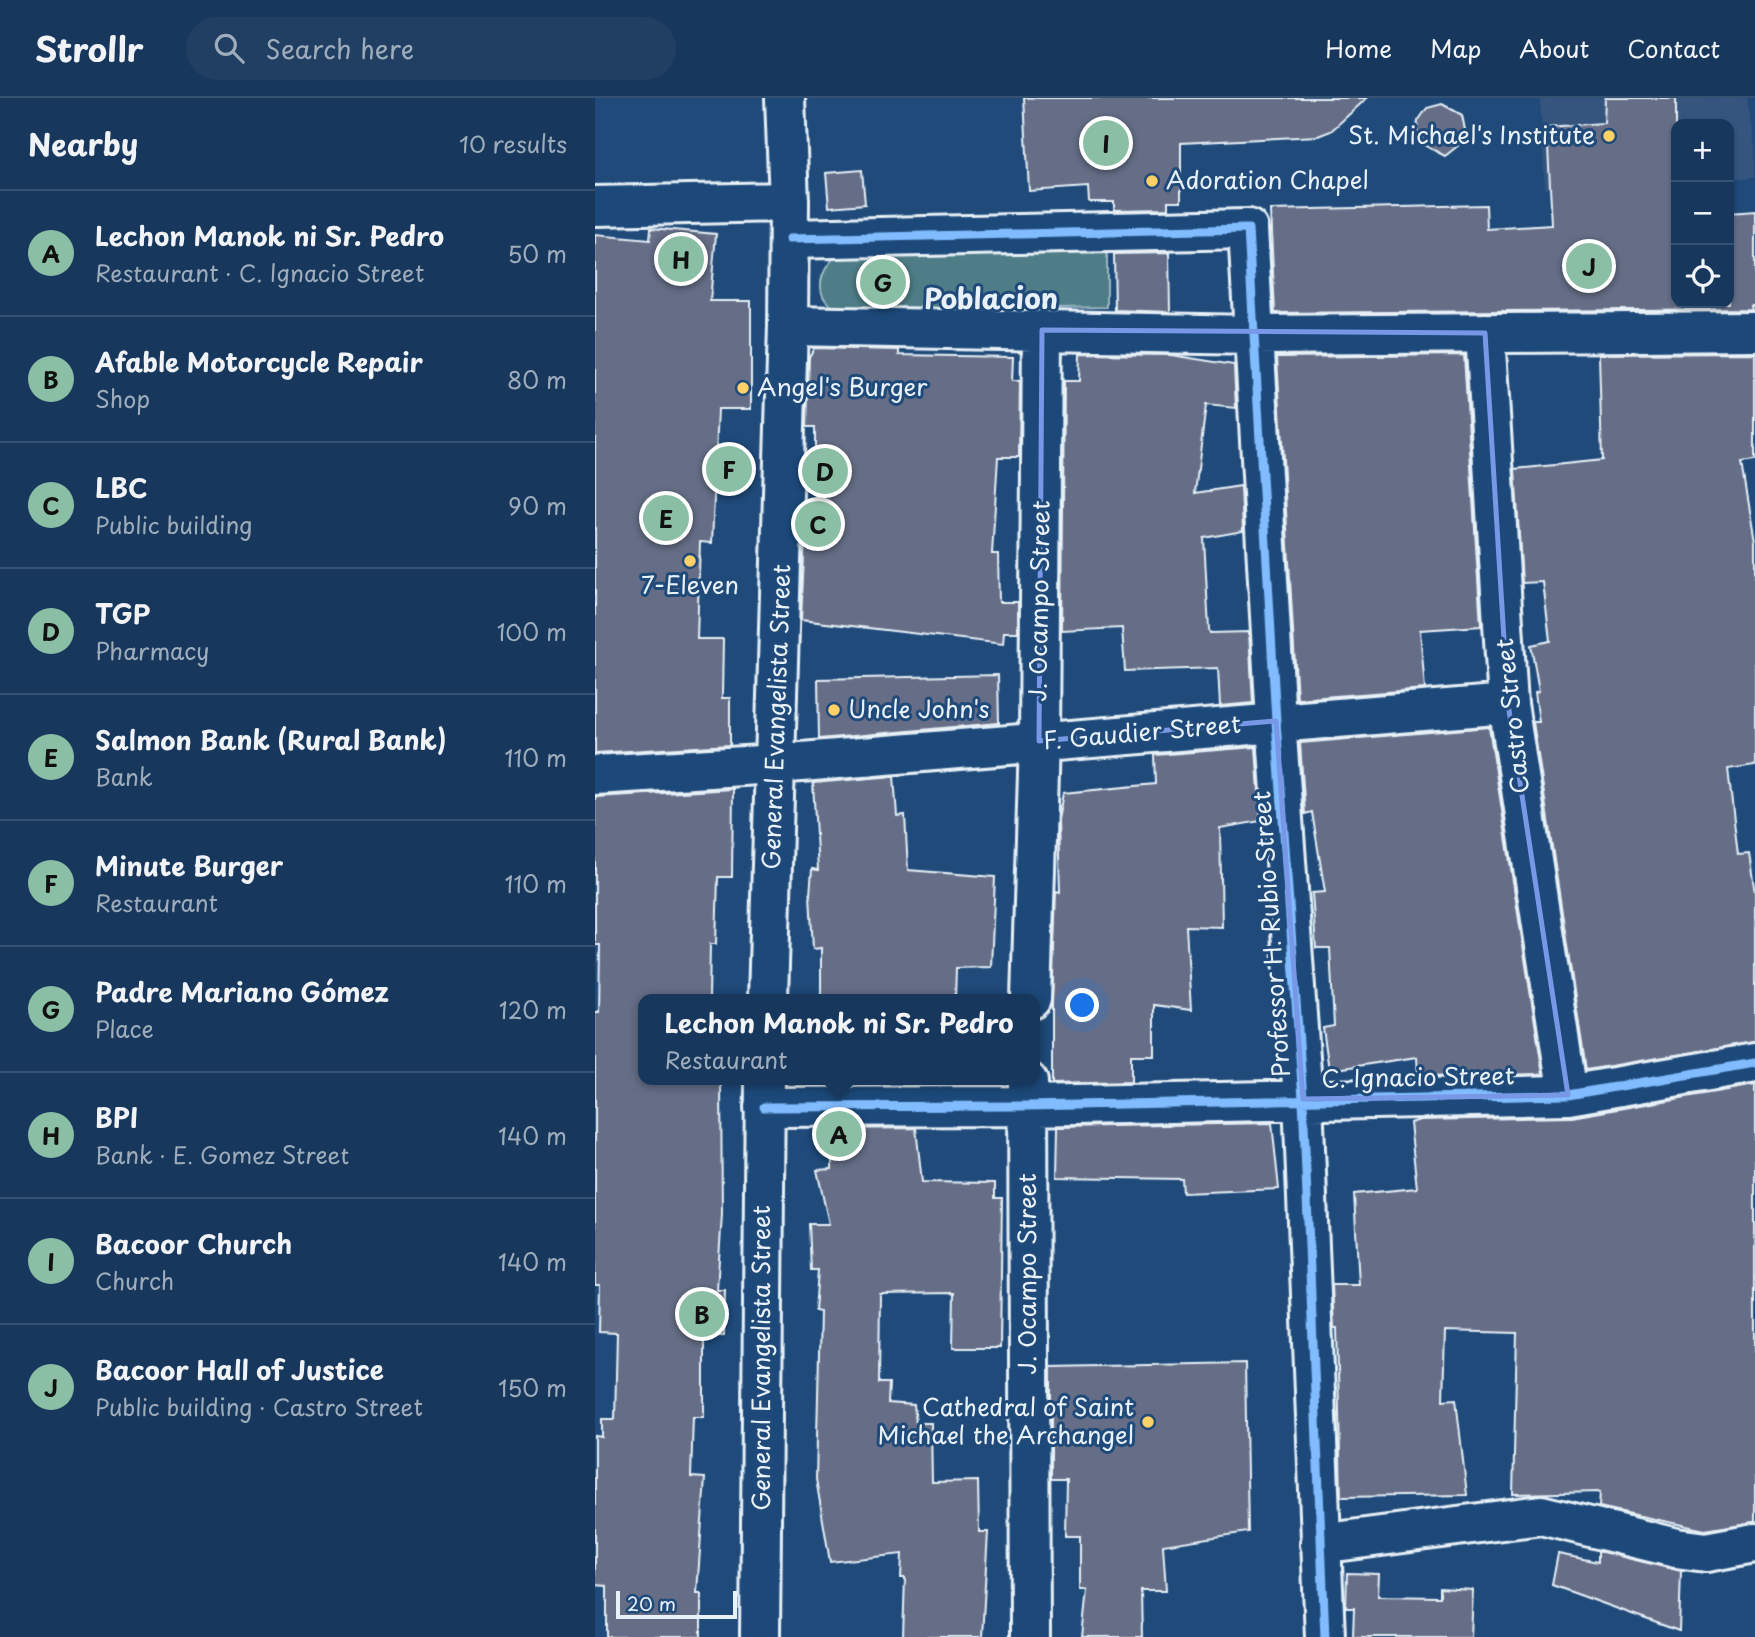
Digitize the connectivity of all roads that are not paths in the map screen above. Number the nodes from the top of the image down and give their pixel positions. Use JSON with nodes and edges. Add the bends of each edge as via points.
{"nodes":[{"id":1,"x":785,"y":98,"type":"edge"},
{"id":2,"x":595,"y":206,"type":"edge"},
{"id":3,"x":789,"y":220,"type":"junction"},
{"id":4,"x":788,"y":326,"type":"junction"},
{"id":5,"x":1042,"y":330,"type":"junction"},
{"id":6,"x":1755,"y":331,"type":"edge"},
{"id":7,"x":1485,"y":333,"type":"junction"},
{"id":8,"x":1253,"y":335,"type":"junction"},
{"id":9,"x":1508,"y":704,"type":"junction"},
{"id":10,"x":1276,"y":721,"type":"junction"},
{"id":11,"x":1039,"y":741,"type":"junction"},
{"id":12,"x":777,"y":764,"type":"junction"},
{"id":13,"x":595,"y":775,"type":"edge"},
{"id":14,"x":768,"y":994,"type":"edge"},
{"id":15,"x":1031,"y":994,"type":"edge"},
{"id":16,"x":1755,"y":1063,"type":"edge"},
{"id":17,"x":764,"y":1093,"type":"edge"},
{"id":18,"x":1028,"y":1093,"type":"edge"},
{"id":19,"x":1568,"y":1095,"type":"junction"},
{"id":20,"x":1303,"y":1099,"type":"junction"},
{"id":21,"x":1755,"y":1543,"type":"edge"},
{"id":22,"x":1319,"y":1544,"type":"junction"},
{"id":23,"x":760,"y":1637,"type":"edge"},
{"id":24,"x":1030,"y":1637,"type":"edge"},
{"id":25,"x":1325,"y":1637,"type":"edge"}],
"edges":[{"from":1,"to":3,"type":"street","name":"General Evangelista Street"},
{"from":2,"to":3,"type":"street"},
{"from":3,"to":4,"type":"street","name":"General Evangelista Street"},
{"from":3,"to":8,"type":"street","name":"Professor H. Rubio Street","via":[[1248,229]]},
{"from":4,"to":5,"type":"street"},
{"from":4,"to":12,"type":"street","name":"General Evangelista Street"},
{"from":5,"to":8,"type":"street"},
{"from":5,"to":11,"type":"street","name":"J. Ocampo Street"},
{"from":6,"to":7,"type":"street"},
{"from":7,"to":8,"type":"street"},
{"from":7,"to":9,"type":"street","name":"Castro Street"},
{"from":8,"to":10,"type":"street","name":"Professor H. Rubio Street"},
{"from":9,"to":10,"type":"street","name":"F. Gaudier Street"},
{"from":9,"to":19,"type":"street","name":"Castro Street"},
{"from":10,"to":11,"type":"street","name":"F. Gaudier Street"},
{"from":10,"to":20,"type":"street","name":"Professor H. Rubio Street"},
{"from":11,"to":12,"type":"street","name":"F. Gaudier Street"},
{"from":11,"to":15,"type":"street","name":"J. Ocampo Street"},
{"from":12,"to":13,"type":"street","name":"F. Gaudier Street"},
{"from":12,"to":14,"type":"street","name":"General Evangelista Street"},
{"from":16,"to":19,"type":"street","name":"C. Ignacio Street"},
{"from":17,"to":18,"type":"street","name":"C. Ignacio Street"},
{"from":17,"to":23,"type":"street","name":"General Evangelista Street"},
{"from":18,"to":20,"type":"street","name":"C. Ignacio Street"},
{"from":18,"to":24,"type":"street","name":"J. Ocampo Street"},
{"from":19,"to":20,"type":"street","name":"C. Ignacio Street"},
{"from":20,"to":22,"type":"street","name":"Professor H. Rubio Street"},
{"from":21,"to":22,"type":"street","via":[[1706,1552],[1541,1515]]},
{"from":22,"to":25,"type":"street","name":"Professor H. Rubio Street"}]}
